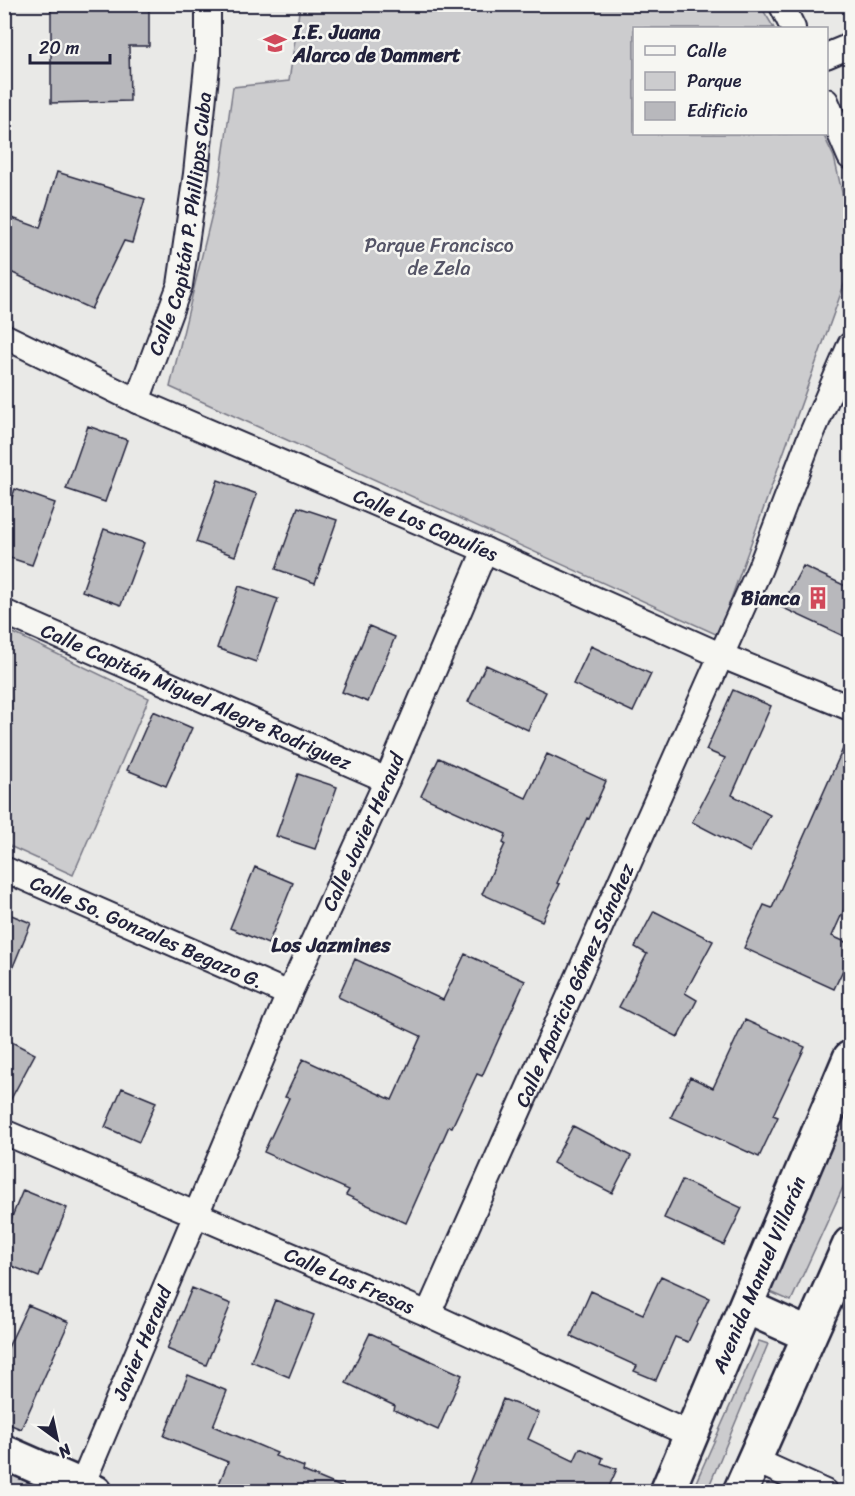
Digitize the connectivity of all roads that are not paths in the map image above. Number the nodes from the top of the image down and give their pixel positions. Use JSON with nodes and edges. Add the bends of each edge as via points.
{"nodes":[{"id":1,"x":208,"y":4,"type":"edge"},
{"id":2,"x":782,"y":4,"type":"edge"},
{"id":3,"x":793,"y":27,"type":"edge"},
{"id":4,"x":850,"y":46,"type":"edge"},
{"id":5,"x":828,"y":55,"type":"edge"},
{"id":6,"x":828,"y":106,"type":"edge"},
{"id":7,"x":850,"y":157,"type":"edge"},
{"id":8,"x":4,"y":336,"type":"edge"},
{"id":9,"x":850,"y":345,"type":"edge"},
{"id":10,"x":137,"y":400,"type":"junction"},
{"id":11,"x":485,"y":550,"type":"junction"},
{"id":12,"x":4,"y":612,"type":"edge"},
{"id":13,"x":720,"y":655,"type":"junction"},
{"id":14,"x":850,"y":708,"type":"edge"},
{"id":15,"x":387,"y":780,"type":"junction"},
{"id":16,"x":4,"y":869,"type":"edge"},
{"id":17,"x":289,"y":994,"type":"junction"},
{"id":18,"x":850,"y":1058,"type":"edge"},
{"id":19,"x":4,"y":1132,"type":"edge"},
{"id":20,"x":195,"y":1213,"type":"junction"},
{"id":21,"x":850,"y":1244,"type":"edge"},
{"id":22,"x":747,"y":1307,"type":"junction"},
{"id":23,"x":428,"y":1314,"type":"junction"},
{"id":24,"x":809,"y":1335,"type":"junction"},
{"id":25,"x":691,"y":1436,"type":"junction"},
{"id":26,"x":4,"y":1452,"type":"edge"},
{"id":27,"x":754,"y":1460,"type":"junction"},
{"id":28,"x":88,"y":1485,"type":"edge"},
{"id":29,"x":667,"y":1491,"type":"edge"},
{"id":30,"x":740,"y":1491,"type":"edge"},
{"id":31,"x":825,"y":1491,"type":"edge"}],
"edges":[{"from":1,"to":10,"type":"street","name":"Calle Capitán P. Phillipps Cuba","via":[[208,56],[180,285]]},
{"from":2,"to":3,"type":"street"},
{"from":4,"to":5,"type":"street"},
{"from":6,"to":7,"type":"street"},
{"from":8,"to":10,"type":"street","name":"Calle Los Capulíes"},
{"from":9,"to":13,"type":"street","name":"Calle Aparicio Gómez Sánchez","via":[[760,568]]},
{"from":10,"to":11,"type":"street","name":"Calle Los Capulíes"},
{"from":11,"to":13,"type":"street","name":"Calle Los Capulíes"},
{"from":11,"to":15,"type":"street","name":"Calle Javier Heraud"},
{"from":12,"to":15,"type":"street","name":"Calle Capitán Miguel Alegre Rodriguez"},
{"from":13,"to":14,"type":"street","name":"Calle Los Capulíes"},
{"from":13,"to":23,"type":"street","name":"Calle Aparicio Gómez Sánchez"},
{"from":15,"to":17,"type":"street","name":"Calle Javier Heraud"},
{"from":16,"to":17,"type":"street","name":"Calle So. Gonzales Begazo G."},
{"from":17,"to":20,"type":"street","name":"Calle Javier Heraud"},
{"from":18,"to":22,"type":"main road","name":"Avenida Manuel Villarán"},
{"from":19,"to":20,"type":"street","name":"Calle Las Fresas"},
{"from":20,"to":23,"type":"street","name":"Calle Las Fresas"},
{"from":20,"to":28,"type":"street","name":"Javier Heraud"},
{"from":21,"to":24,"type":"main road"},
{"from":22,"to":24,"type":"main road"},
{"from":22,"to":25,"type":"main road","name":"Avenida Manuel Villarán"},
{"from":23,"to":25,"type":"street","name":"Calle Las Fresas"},
{"from":24,"to":27,"type":"main road"},
{"from":25,"to":29,"type":"main road","name":"Avenida Manuel Villarán"},
{"from":26,"to":28,"type":"main road"},
{"from":27,"to":30,"type":"main road"},
{"from":27,"to":31,"type":"street"}]}
